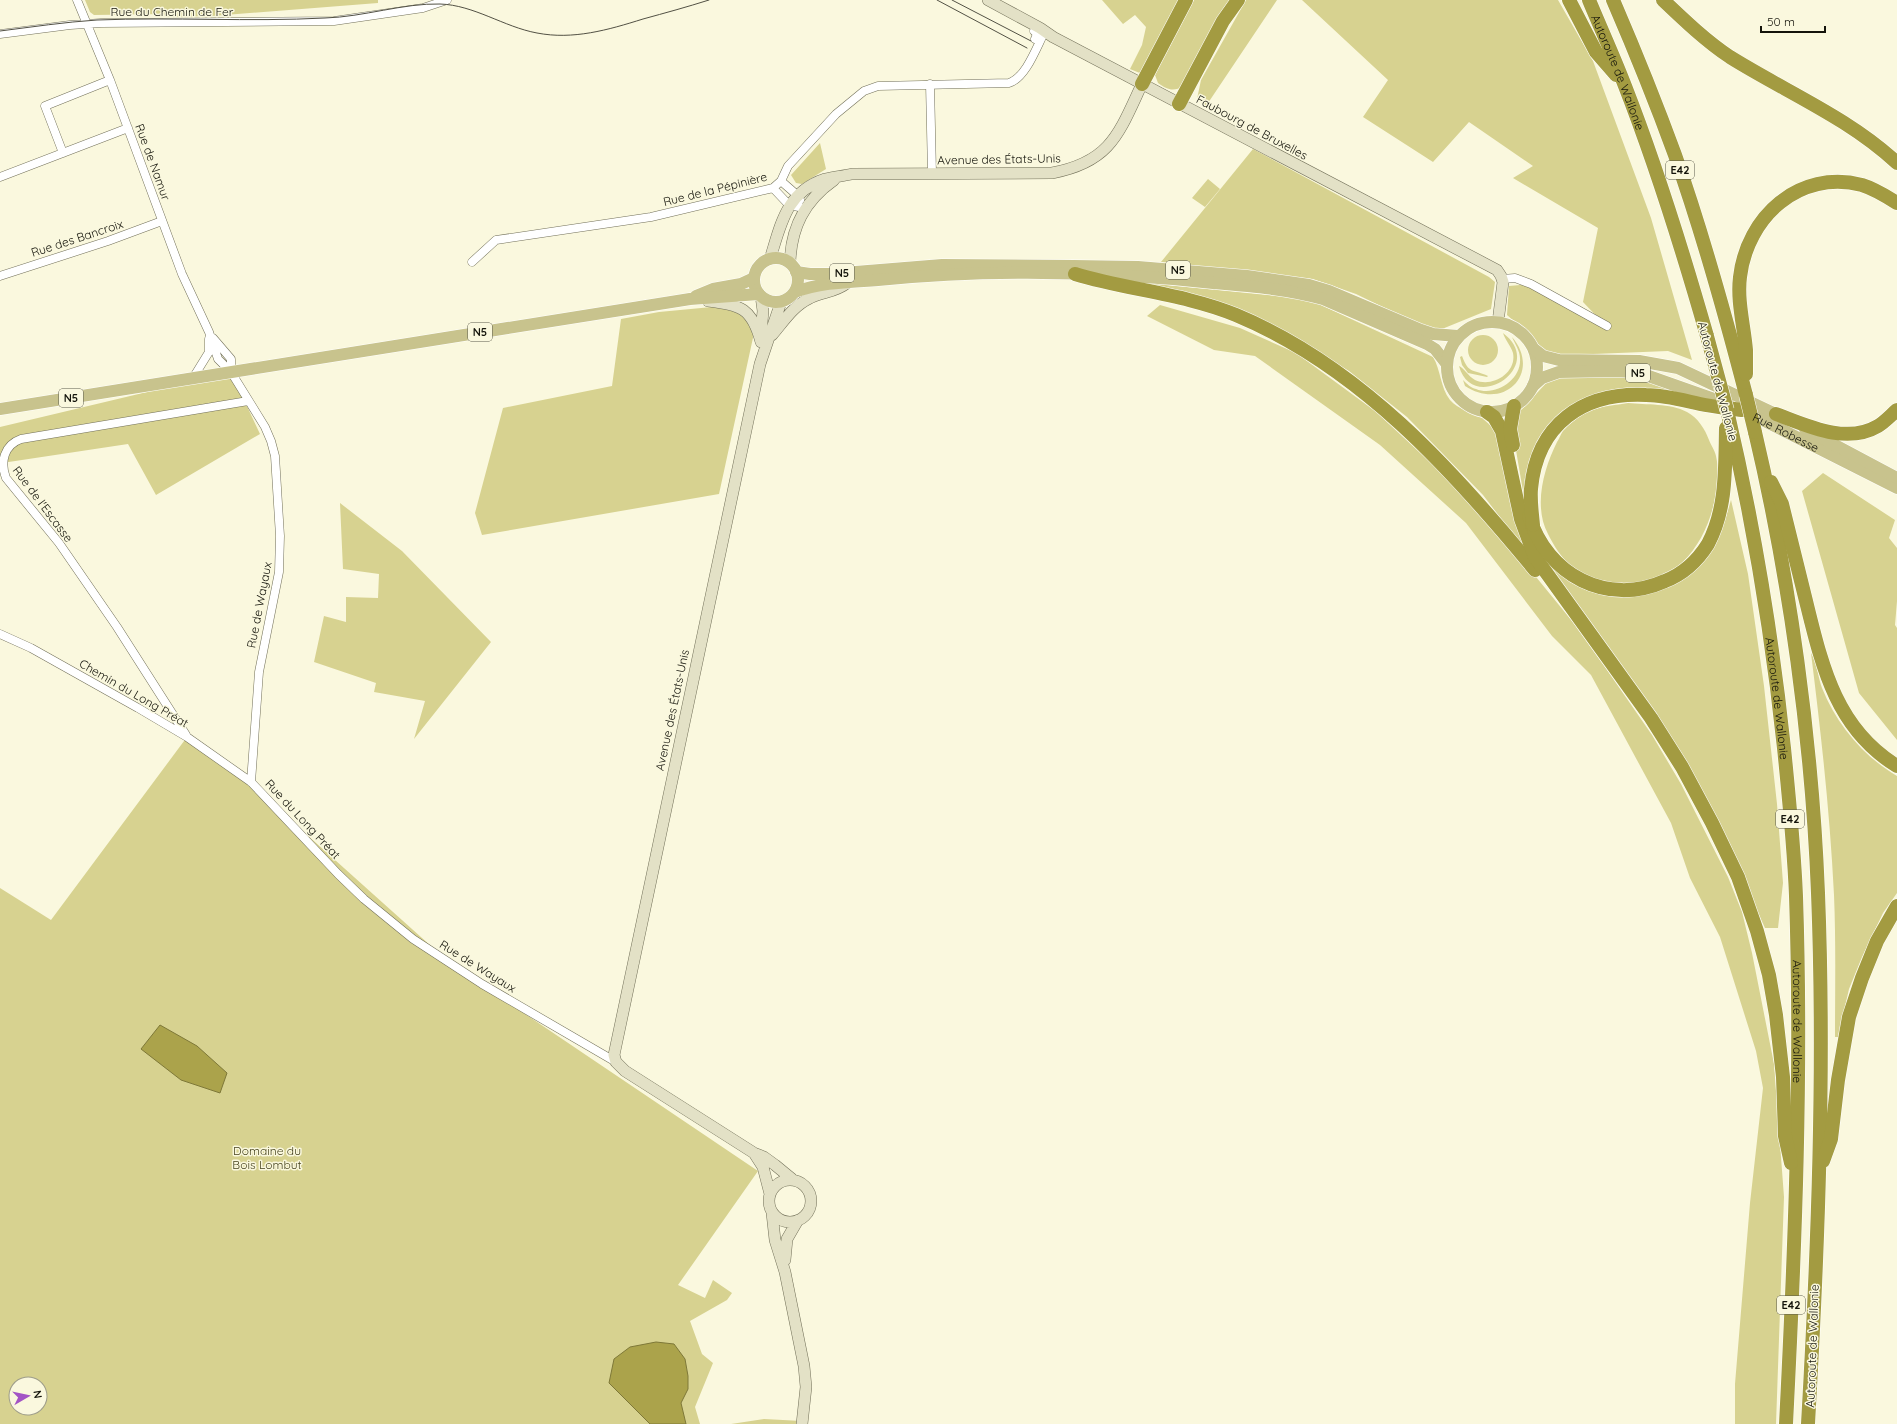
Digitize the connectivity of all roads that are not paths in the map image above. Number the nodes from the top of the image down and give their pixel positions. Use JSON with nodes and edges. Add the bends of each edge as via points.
{"nodes":[{"id":1,"x":77,"y":0,"type":"edge"},
{"id":2,"x":447,"y":0,"type":"edge"},
{"id":3,"x":988,"y":0,"type":"edge"},
{"id":4,"x":1186,"y":0,"type":"edge"},
{"id":5,"x":1238,"y":0,"type":"edge"},
{"id":6,"x":1569,"y":0,"type":"edge"},
{"id":7,"x":1589,"y":0,"type":"edge"},
{"id":8,"x":1613,"y":0,"type":"edge"},
{"id":9,"x":1663,"y":0,"type":"edge"},
{"id":10,"x":87,"y":24,"type":"junction"},
{"id":11,"x":0,"y":34,"type":"edge"},
{"id":12,"x":1035,"y":35,"type":"junction"},
{"id":13,"x":110,"y":80,"type":"junction"},
{"id":14,"x":930,"y":84,"type":"junction"},
{"id":15,"x":1142,"y":84,"type":"junction"},
{"id":16,"x":1625,"y":86,"type":"junction"},
{"id":17,"x":1178,"y":104,"type":"junction"},
{"id":18,"x":128,"y":128,"type":"junction"},
{"id":19,"x":63,"y":153,"type":"junction"},
{"id":20,"x":1897,"y":163,"type":"edge"},
{"id":21,"x":932,"y":173,"type":"junction"},
{"id":22,"x":0,"y":177,"type":"edge"},
{"id":23,"x":837,"y":178,"type":"junction"},
{"id":24,"x":781,"y":181,"type":"junction"},
{"id":25,"x":773,"y":188,"type":"junction"},
{"id":26,"x":797,"y":195,"type":"junction"},
{"id":27,"x":1897,"y":203,"type":"edge"},
{"id":28,"x":789,"y":205,"type":"junction"},
{"id":29,"x":804,"y":208,"type":"junction"},
{"id":30,"x":162,"y":221,"type":"junction"},
{"id":31,"x":770,"y":259,"type":"junction"},
{"id":32,"x":472,"y":262,"type":"dead end"},
{"id":33,"x":793,"y":267,"type":"junction"},
{"id":34,"x":1075,"y":274,"type":"junction"},
{"id":35,"x":0,"y":276,"type":"edge"},
{"id":36,"x":754,"y":278,"type":"junction"},
{"id":37,"x":1502,"y":279,"type":"junction"},
{"id":38,"x":847,"y":283,"type":"junction"},
{"id":39,"x":795,"y":292,"type":"junction"},
{"id":40,"x":760,"y":295,"type":"junction"},
{"id":41,"x":690,"y":299,"type":"junction"},
{"id":42,"x":781,"y":302,"type":"junction"},
{"id":43,"x":1498,"y":322,"type":"junction"},
{"id":44,"x":1607,"y":326,"type":"dead end"},
{"id":45,"x":209,"y":332,"type":"junction"},
{"id":46,"x":1458,"y":336,"type":"junction"},
{"id":47,"x":765,"y":340,"type":"junction"},
{"id":48,"x":1740,"y":348,"type":"junction"},
{"id":49,"x":1534,"y":349,"type":"junction"},
{"id":50,"x":1446,"y":363,"type":"junction"},
{"id":51,"x":231,"y":372,"type":"junction"},
{"id":52,"x":193,"y":378,"type":"junction"},
{"id":53,"x":1533,"y":386,"type":"junction"},
{"id":54,"x":248,"y":401,"type":"junction"},
{"id":55,"x":1514,"y":406,"type":"junction"},
{"id":56,"x":0,"y":410,"type":"edge"},
{"id":57,"x":1742,"y":410,"type":"junction"},
{"id":58,"x":1897,"y":410,"type":"edge"},
{"id":59,"x":1487,"y":412,"type":"junction"},
{"id":60,"x":1776,"y":414,"type":"junction"},
{"id":61,"x":1732,"y":454,"type":"junction"},
{"id":62,"x":1763,"y":465,"type":"junction"},
{"id":63,"x":1897,"y":478,"type":"edge"},
{"id":64,"x":1897,"y":488,"type":"edge"},
{"id":65,"x":1534,"y":528,"type":"junction"},
{"id":66,"x":1562,"y":597,"type":"junction"},
{"id":67,"x":0,"y":634,"type":"edge"},
{"id":68,"x":188,"y":737,"type":"junction"},
{"id":69,"x":1897,"y":766,"type":"edge"},
{"id":70,"x":251,"y":782,"type":"junction"},
{"id":71,"x":338,"y":874,"type":"joint"},
{"id":72,"x":1897,"y":906,"type":"edge"},
{"id":73,"x":616,"y":1062,"type":"junction"},
{"id":74,"x":754,"y":1153,"type":"junction"},
{"id":75,"x":1819,"y":1171,"type":"junction"},
{"id":76,"x":792,"y":1179,"type":"junction"},
{"id":77,"x":1796,"y":1186,"type":"junction"},
{"id":78,"x":770,"y":1194,"type":"junction"},
{"id":79,"x":772,"y":1213,"type":"junction"},
{"id":80,"x":798,"y":1220,"type":"junction"},
{"id":81,"x":786,"y":1272,"type":"junction"},
{"id":82,"x":802,"y":1424,"type":"edge"},
{"id":83,"x":1786,"y":1424,"type":"edge"},
{"id":84,"x":1808,"y":1424,"type":"edge"}],
"edges":[{"from":1,"to":10,"type":"street","name":"Rue de Namur"},
{"from":2,"to":10,"type":"street","name":"Rue du Chemin de Fer","via":[[423,8],[334,21]]},
{"from":3,"to":12,"type":"street","name":"Faubourg de Bruxelles"},
{"from":4,"to":15,"type":"highway"},
{"from":5,"to":17,"type":"highway"},
{"from":6,"to":16,"type":"highway","via":[[1596,52]]},
{"from":7,"to":16,"type":"highway","name":"Autoroute de Wallonie","number":"E42"},
{"from":8,"to":48,"type":"highway","name":"Autoroute de Wallonie","number":"E42","via":[[1675,156]]},
{"from":9,"to":20,"type":"highway","via":[[1729,56],[1852,127],[1884,150]]},
{"from":10,"to":11,"type":"street","name":"Rue du Chemin de Fer"},
{"from":10,"to":13,"type":"street","name":"Rue de Namur"},
{"from":12,"to":14,"type":"street","name":"Rue de la Pépinière","via":[[1023,72],[1016,81]]},
{"from":12,"to":15,"type":"street","name":"Faubourg de Bruxelles","via":[[1053,37]]},
{"from":13,"to":18,"type":"street","name":"Rue de Namur"},
{"from":13,"to":19,"type":"street","via":[[45,106]]},
{"from":14,"to":21,"type":"street"},
{"from":14,"to":24,"type":"street","name":"Rue de la Pépinière","via":[[878,86],[864,91],[836,114],[788,166]]},
{"from":15,"to":17,"type":"street","name":"Faubourg de Bruxelles"},
{"from":15,"to":21,"type":"street","name":"Avenue des États-Unis","via":[[1122,127],[1111,143],[1085,164],[1052,173]]},
{"from":16,"to":61,"type":"highway","name":"Autoroute de Wallonie","number":"E42","bridge":true,"via":[[1680,243],[1727,410]]},
{"from":17,"to":37,"type":"street","name":"Faubourg de Bruxelles","via":[[1492,267],[1499,272]]},
{"from":18,"to":19,"type":"street"},
{"from":18,"to":30,"type":"street","name":"Rue de Namur"},
{"from":19,"to":22,"type":"street"},
{"from":21,"to":23,"type":"street","name":"Avenue des États-Unis","via":[[852,174]]},
{"from":23,"to":26,"type":"street","name":"Avenue des États-Unis","via":[[818,182]]},
{"from":23,"to":29,"type":"street","name":"Avenue des États-Unis","via":[[822,188]]},
{"from":24,"to":25,"type":"street","name":"Rue de la Pépinière"},
{"from":24,"to":26,"type":"street"},
{"from":25,"to":28,"type":"street"},
{"from":25,"to":32,"type":"street","name":"Rue de la Pépinière","via":[[651,217],[496,240]]},
{"from":26,"to":28,"type":"street","name":"Avenue des États-Unis"},
{"from":26,"to":29,"type":"street"},
{"from":27,"to":48,"type":"highway","via":[[1882,193],[1862,185],[1826,184],[1804,189],[1784,199],[1766,215],[1752,235],[1744,256],[1740,278]]},
{"from":28,"to":29,"type":"street"},
{"from":28,"to":31,"type":"street","name":"Avenue des États-Unis"},
{"from":29,"to":33,"type":"street","name":"Avenue des États-Unis","via":[[790,247]]},
{"from":30,"to":35,"type":"street","name":"Rue des Bancroix","via":[[108,242]]},
{"from":30,"to":45,"type":"street","name":"Rue de Namur","via":[[187,288]]},
{"from":31,"to":33,"type":"main road","number":"N5","via":[[782,259]]},
{"from":31,"to":36,"type":"main road","via":[[759,266]]},
{"from":33,"to":39,"type":"main road","via":[[798,280]]},
{"from":33,"to":46,"type":"main road","number":"N5","via":[[810,274],[831,274],[942,265],[1138,267],[1247,276],[1309,285],[1421,330],[1433,334]]},
{"from":34,"to":38,"type":"main road","number":"N5","via":[[940,275]]},
{"from":34,"to":50,"type":"main road","number":"N5","via":[[1193,280],[1307,295],[1323,299],[1418,339],[1435,349]]},
{"from":34,"to":66,"type":"highway","via":[[1105,283],[1193,301],[1235,314],[1284,337],[1328,364],[1413,435],[1497,523],[1552,590]]},
{"from":36,"to":40,"type":"main road","via":[[755,287]]},
{"from":36,"to":41,"type":"main road","number":"N5","via":[[741,284],[713,289]]},
{"from":37,"to":43,"type":"street"},
{"from":37,"to":44,"type":"street","via":[[1515,278],[1531,284]]},
{"from":38,"to":39,"type":"main road","number":"N5","via":[[810,286]]},
{"from":38,"to":47,"type":"street","via":[[840,288],[811,297],[794,308]]},
{"from":39,"to":42,"type":"main road","number":"N5"},
{"from":40,"to":41,"type":"main road","number":"N5"},
{"from":40,"to":42,"type":"main road","number":"N5","via":[[772,302]]},
{"from":40,"to":47,"type":"street","name":"Avenue des États-Unis"},
{"from":41,"to":47,"type":"street","via":[[728,303],[746,311]]},
{"from":41,"to":51,"type":"main road","number":"N5","via":[[257,370]]},
{"from":42,"to":47,"type":"street","name":"Avenue des États-Unis"},
{"from":43,"to":46,"type":"main road","number":"N5","via":[[1480,323]]},
{"from":43,"to":49,"type":"main road","number":"N5","via":[[1513,326],[1521,332]]},
{"from":45,"to":51,"type":"street","name":"Rue de Wayaux","via":[[231,359]]},
{"from":45,"to":52,"type":"street","name":"Rue de Namur","via":[[209,352]]},
{"from":46,"to":50,"type":"main road","number":"N5","via":[[1450,348]]},
{"from":47,"to":73,"type":"street","name":"Avenue des États-Unis","via":[[614,1049]]},
{"from":48,"to":62,"type":"highway","name":"Autoroute de Wallonie","number":"E42","bridge":true,"via":[[1746,395]]},
{"from":49,"to":53,"type":"main road","via":[[1537,361]]},
{"from":49,"to":60,"type":"main road","name":"Rue Robesse","number":"N5","via":[[1543,356],[1559,360],[1639,360],[1678,368]]},
{"from":50,"to":59,"type":"main road","number":"N5","via":[[1450,386],[1457,396],[1465,404]]},
{"from":51,"to":52,"type":"main road","number":"N5"},
{"from":51,"to":54,"type":"street","name":"Rue de Wayaux"},
{"from":52,"to":56,"type":"main road","number":"N5"},
{"from":53,"to":55,"type":"main road","number":"N5"},
{"from":53,"to":57,"type":"main road","name":"Rue Robesse","number":"N5","via":[[1542,378],[1559,372],[1640,373]]},
{"from":54,"to":68,"type":"street","name":"Rue de l'Escasse","via":[[21,439],[12,442],[3,458],[6,478],[62,548]]},
{"from":54,"to":70,"type":"street","name":"Rue de Wayaux","via":[[272,441],[281,555],[259,672]]},
{"from":55,"to":59,"type":"main road","number":"N5","via":[[1501,411]]},
{"from":55,"to":65,"type":"highway","via":[[1511,437],[1527,510]]},
{"from":57,"to":64,"type":"main road","name":"Rue Robesse","number":"N5"},
{"from":57,"to":65,"type":"highway","via":[[1647,394],[1614,396],[1594,401],[1578,409],[1555,426],[1539,455],[1531,490]]},
{"from":58,"to":60,"type":"highway","via":[[1878,426],[1864,432],[1849,434],[1834,433]]},
{"from":59,"to":66,"type":"highway","via":[[1502,431],[1521,519],[1530,545],[1535,557]]},
{"from":60,"to":63,"type":"main road","name":"Rue Robesse","number":"N5"},
{"from":61,"to":65,"type":"highway","via":[[1716,527],[1707,545],[1689,567],[1655,586],[1616,590],[1596,587],[1579,580],[1548,555]]},
{"from":61,"to":77,"type":"highway","name":"Autoroute de Wallonie","number":"E42","via":[[1760,569],[1788,784],[1796,894]]},
{"from":62,"to":69,"type":"highway","via":[[1782,504],[1819,654],[1836,699],[1866,744]]},
{"from":62,"to":75,"type":"highway","name":"Autoroute de Wallonie","number":"E42","via":[[1799,676],[1810,782],[1818,892]]},
{"from":66,"to":77,"type":"highway","via":[[1616,667],[1682,767],[1738,878],[1769,975],[1783,1077],[1785,1136]]},
{"from":67,"to":68,"type":"street","name":"Chemin du Long Préat","via":[[31,648]]},
{"from":68,"to":70,"type":"street","name":"Chemin du Long Préat"},
{"from":70,"to":71,"type":"street","name":"Rue du Long Préat"},
{"from":71,"to":73,"type":"street","name":"Rue de Wayaux","via":[[413,939],[482,984]]},
{"from":72,"to":75,"type":"highway","via":[[1877,941],[1850,1018],[1838,1080],[1831,1139]]},
{"from":73,"to":74,"type":"street","via":[[625,1071]]},
{"from":74,"to":76,"type":"street","via":[[775,1164]]},
{"from":74,"to":78,"type":"street","via":[[763,1168]]},
{"from":75,"to":84,"type":"highway","name":"Autoroute de Wallonie","number":"E42"},
{"from":76,"to":78,"type":"street","via":[[778,1183]]},
{"from":76,"to":80,"type":"street","via":[[804,1184],[810,1195],[808,1212]]},
{"from":77,"to":83,"type":"highway","name":"Autoroute de Wallonie","number":"E42"},
{"from":78,"to":79,"type":"street","via":[[769,1204]]},
{"from":79,"to":80,"type":"street","via":[[787,1222]]},
{"from":79,"to":81,"type":"street","via":[[775,1240]]},
{"from":80,"to":81,"type":"street","via":[[787,1239]]},
{"from":81,"to":82,"type":"street","via":[[806,1377]]}]}
